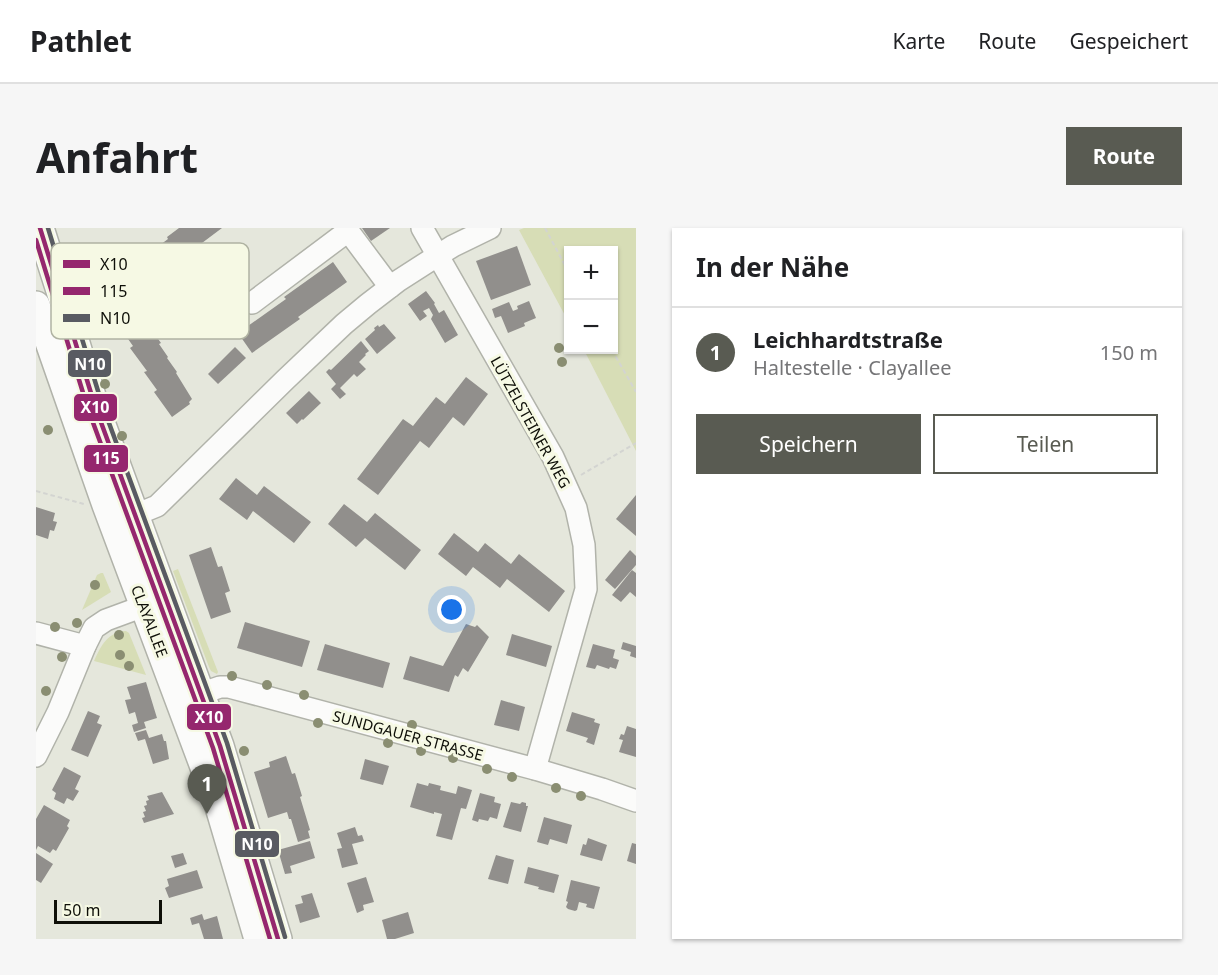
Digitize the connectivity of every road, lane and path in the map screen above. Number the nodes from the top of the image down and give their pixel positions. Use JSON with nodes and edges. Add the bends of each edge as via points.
{"nodes":[{"id":1,"x":40,"y":228,"type":"edge"},
{"id":2,"x":422,"y":228,"type":"edge"},
{"id":3,"x":490,"y":228,"type":"edge"},
{"id":4,"x":544,"y":228,"type":"edge"},
{"id":5,"x":347,"y":230,"type":"edge"},
{"id":6,"x":436,"y":256,"type":"junction"},
{"id":7,"x":51,"y":262,"type":"edge"},
{"id":8,"x":564,"y":264,"type":"edge"},
{"id":9,"x":390,"y":287,"type":"junction"},
{"id":10,"x":252,"y":303,"type":"dead end"},
{"id":11,"x":36,"y":304,"type":"edge"},
{"id":12,"x":75,"y":339,"type":"edge"},
{"id":13,"x":614,"y":354,"type":"edge"},
{"id":14,"x":636,"y":392,"type":"edge"},
{"id":15,"x":636,"y":443,"type":"edge"},
{"id":16,"x":573,"y":480,"type":"dead end"},
{"id":17,"x":36,"y":491,"type":"edge"},
{"id":18,"x":84,"y":504,"type":"dead end"},
{"id":19,"x":135,"y":515,"type":"junction"},
{"id":20,"x":153,"y":609,"type":"junction"},
{"id":21,"x":36,"y":633,"type":"edge"},
{"id":22,"x":85,"y":646,"type":"junction"},
{"id":23,"x":190,"y":697,"type":"junction"},
{"id":24,"x":36,"y":756,"type":"edge"},
{"id":25,"x":536,"y":769,"type":"junction"},
{"id":26,"x":636,"y":801,"type":"edge"},
{"id":27,"x":258,"y":939,"type":"edge"},
{"id":28,"x":278,"y":939,"type":"edge"}],
"edges":[{"from":1,"to":7,"type":"main road","name":"CLAYALLEE"},
{"from":2,"to":6,"type":"street","name":"LÜTZELSTEINER WEG"},
{"from":3,"to":6,"type":"street"},
{"from":4,"to":8,"type":"path"},
{"from":5,"to":9,"type":"street"},
{"from":5,"to":10,"type":"street"},
{"from":6,"to":9,"type":"street"},
{"from":6,"to":25,"type":"street","name":"LÜTZELSTEINER WEG","via":[[553,457],[576,508],[584,545],[586,589]]},
{"from":9,"to":19,"type":"street","via":[[344,324],[157,506]]},
{"from":11,"to":20,"type":"main road","name":"CLAYALLEE","via":[[106,505]]},
{"from":12,"to":19,"type":"main road","name":"CLAYALLEE"},
{"from":13,"to":14,"type":"path"},
{"from":15,"to":16,"type":"path"},
{"from":17,"to":18,"type":"path"},
{"from":19,"to":20,"type":"main road","name":"CLAYALLEE"},
{"from":20,"to":22,"type":"street","via":[[100,624]]},
{"from":20,"to":23,"type":"main road","name":"CLAYALLEE"},
{"from":21,"to":22,"type":"street"},
{"from":22,"to":24,"type":"street"},
{"from":23,"to":25,"type":"street","name":"SUNDGAUER STRASSE","via":[[229,687]]},
{"from":23,"to":27,"type":"main road","name":"CLAYALLEE"},
{"from":23,"to":28,"type":"main road","name":"CLAYALLEE","via":[[220,746]]},
{"from":25,"to":26,"type":"street","name":"SUNDGAUER STRASSE"}]}
